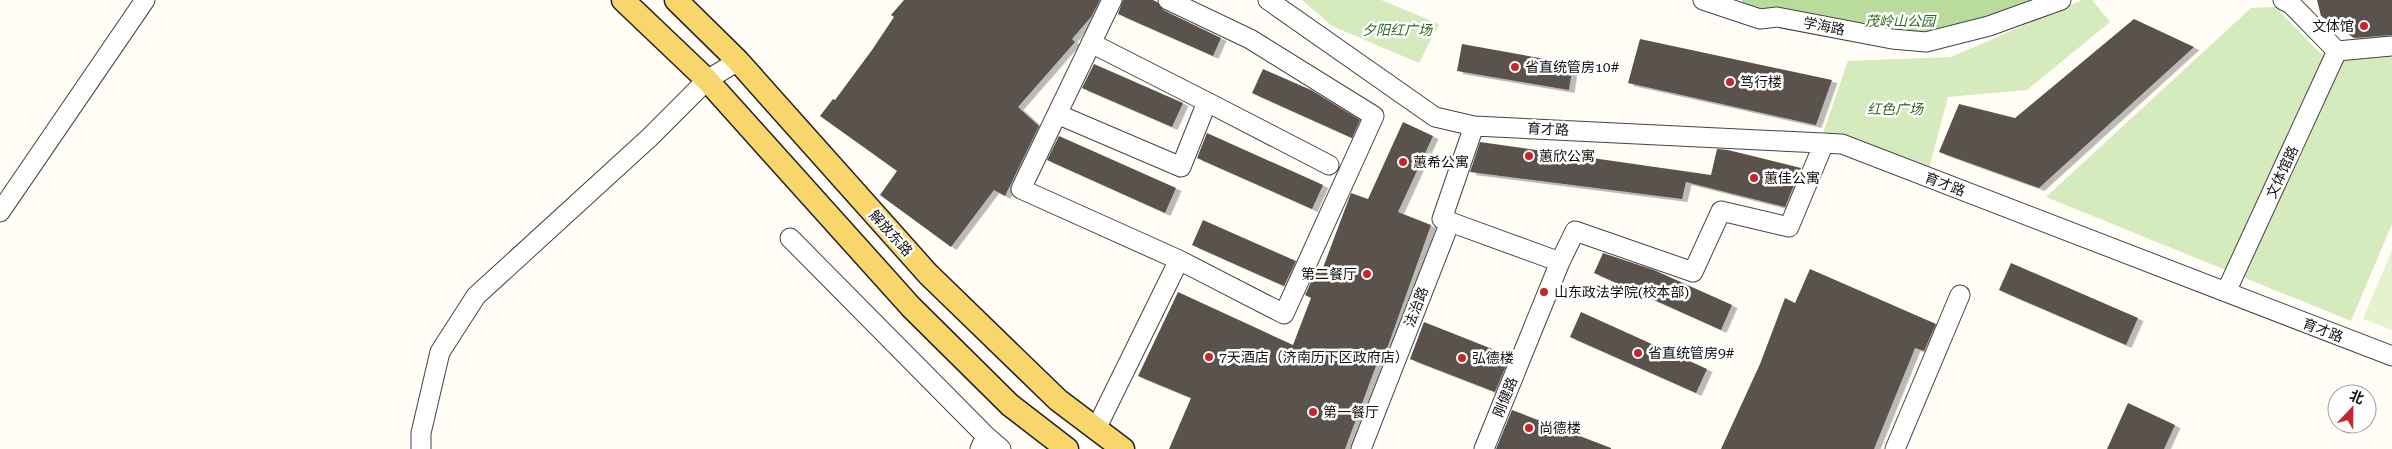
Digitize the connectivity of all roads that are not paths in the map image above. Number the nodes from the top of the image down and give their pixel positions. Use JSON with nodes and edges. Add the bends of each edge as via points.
{"nodes":[{"id":1,"x":144,"y":0,"type":"edge"},
{"id":2,"x":624,"y":0,"type":"edge"},
{"id":3,"x":676,"y":0,"type":"edge"},
{"id":4,"x":1112,"y":0,"type":"edge"},
{"id":5,"x":1168,"y":0,"type":"edge"},
{"id":6,"x":1268,"y":0,"type":"edge"},
{"id":7,"x":1703,"y":0,"type":"edge"},
{"id":8,"x":1757,"y":0,"type":"edge"},
{"id":9,"x":2062,"y":0,"type":"edge"},
{"id":10,"x":2282,"y":0,"type":"edge"},
{"id":11,"x":1760,"y":19,"type":"junction"},
{"id":12,"x":1091,"y":43,"type":"junction"},
{"id":13,"x":2392,"y":46,"type":"edge"},
{"id":14,"x":2337,"y":51,"type":"junction"},
{"id":15,"x":738,"y":61,"type":"junction"},
{"id":16,"x":707,"y":80,"type":"junction"},
{"id":17,"x":1207,"y":102,"type":"junction"},
{"id":18,"x":1057,"y":114,"type":"junction"},
{"id":19,"x":1474,"y":126,"type":"junction"},
{"id":20,"x":1824,"y":143,"type":"junction"},
{"id":21,"x":1329,"y":166,"type":"dead end"},
{"id":22,"x":0,"y":212,"type":"edge"},
{"id":23,"x":1446,"y":220,"type":"junction"},
{"id":24,"x":790,"y":238,"type":"dead end"},
{"id":25,"x":1178,"y":260,"type":"junction"},
{"id":26,"x":1560,"y":262,"type":"junction"},
{"id":27,"x":2226,"y":292,"type":"junction"},
{"id":28,"x":1960,"y":295,"type":"dead end"},
{"id":29,"x":2392,"y":356,"type":"edge"},
{"id":30,"x":1096,"y":429,"type":"junction"},
{"id":31,"x":983,"y":442,"type":"edge"},
{"id":32,"x":421,"y":449,"type":"edge"},
{"id":33,"x":1001,"y":449,"type":"edge"},
{"id":34,"x":1067,"y":449,"type":"edge"},
{"id":35,"x":1123,"y":449,"type":"edge"},
{"id":36,"x":1361,"y":449,"type":"edge"},
{"id":37,"x":1484,"y":449,"type":"edge"},
{"id":38,"x":1895,"y":449,"type":"edge"}],
"edges":[{"from":1,"to":22,"type":"street"},
{"from":2,"to":16,"type":"main road"},
{"from":3,"to":15,"type":"main road","name":"解放东路"},
{"from":4,"to":12,"type":"street"},
{"from":5,"to":25,"type":"street","via":[[1250,39],[1374,116],[1284,314]]},
{"from":6,"to":19,"type":"street","name":"育才路","via":[[1435,116]]},
{"from":7,"to":11,"type":"street","name":"学海路"},
{"from":8,"to":11,"type":"street"},
{"from":9,"to":11,"type":"street","name":"学海路","via":[[1989,26],[1926,42],[1892,39],[1777,16]]},
{"from":10,"to":14,"type":"street","via":[[2291,4]]},
{"from":12,"to":17,"type":"street"},
{"from":12,"to":18,"type":"street"},
{"from":13,"to":14,"type":"street"},
{"from":14,"to":27,"type":"street","name":"文体馆路"},
{"from":15,"to":16,"type":"street"},
{"from":15,"to":30,"type":"main road","name":"解放东路","via":[[928,274],[1058,400]]},
{"from":16,"to":32,"type":"street","via":[[650,138],[476,296],[440,352],[421,432]]},
{"from":16,"to":34,"type":"main road","via":[[911,307],[1010,406]]},
{"from":17,"to":18,"type":"street","via":[[1181,168]]},
{"from":17,"to":21,"type":"street"},
{"from":18,"to":25,"type":"street","via":[[1021,189]]},
{"from":19,"to":20,"type":"street","name":"育才路"},
{"from":19,"to":23,"type":"street"},
{"from":20,"to":26,"type":"street","name":"刚健路","via":[[1789,227],[1721,211],[1693,272],[1575,231]]},
{"from":20,"to":27,"type":"street","name":"育才路","via":[[1842,144]]},
{"from":23,"to":26,"type":"street"},
{"from":23,"to":36,"type":"street","name":"法治路"},
{"from":24,"to":31,"type":"street"},
{"from":25,"to":30,"type":"street"},
{"from":26,"to":37,"type":"street","name":"刚健路"},
{"from":27,"to":29,"type":"street","name":"育才路"},
{"from":28,"to":38,"type":"street"},
{"from":30,"to":35,"type":"main road","name":"解放东路"},
{"from":31,"to":33,"type":"street"}]}
